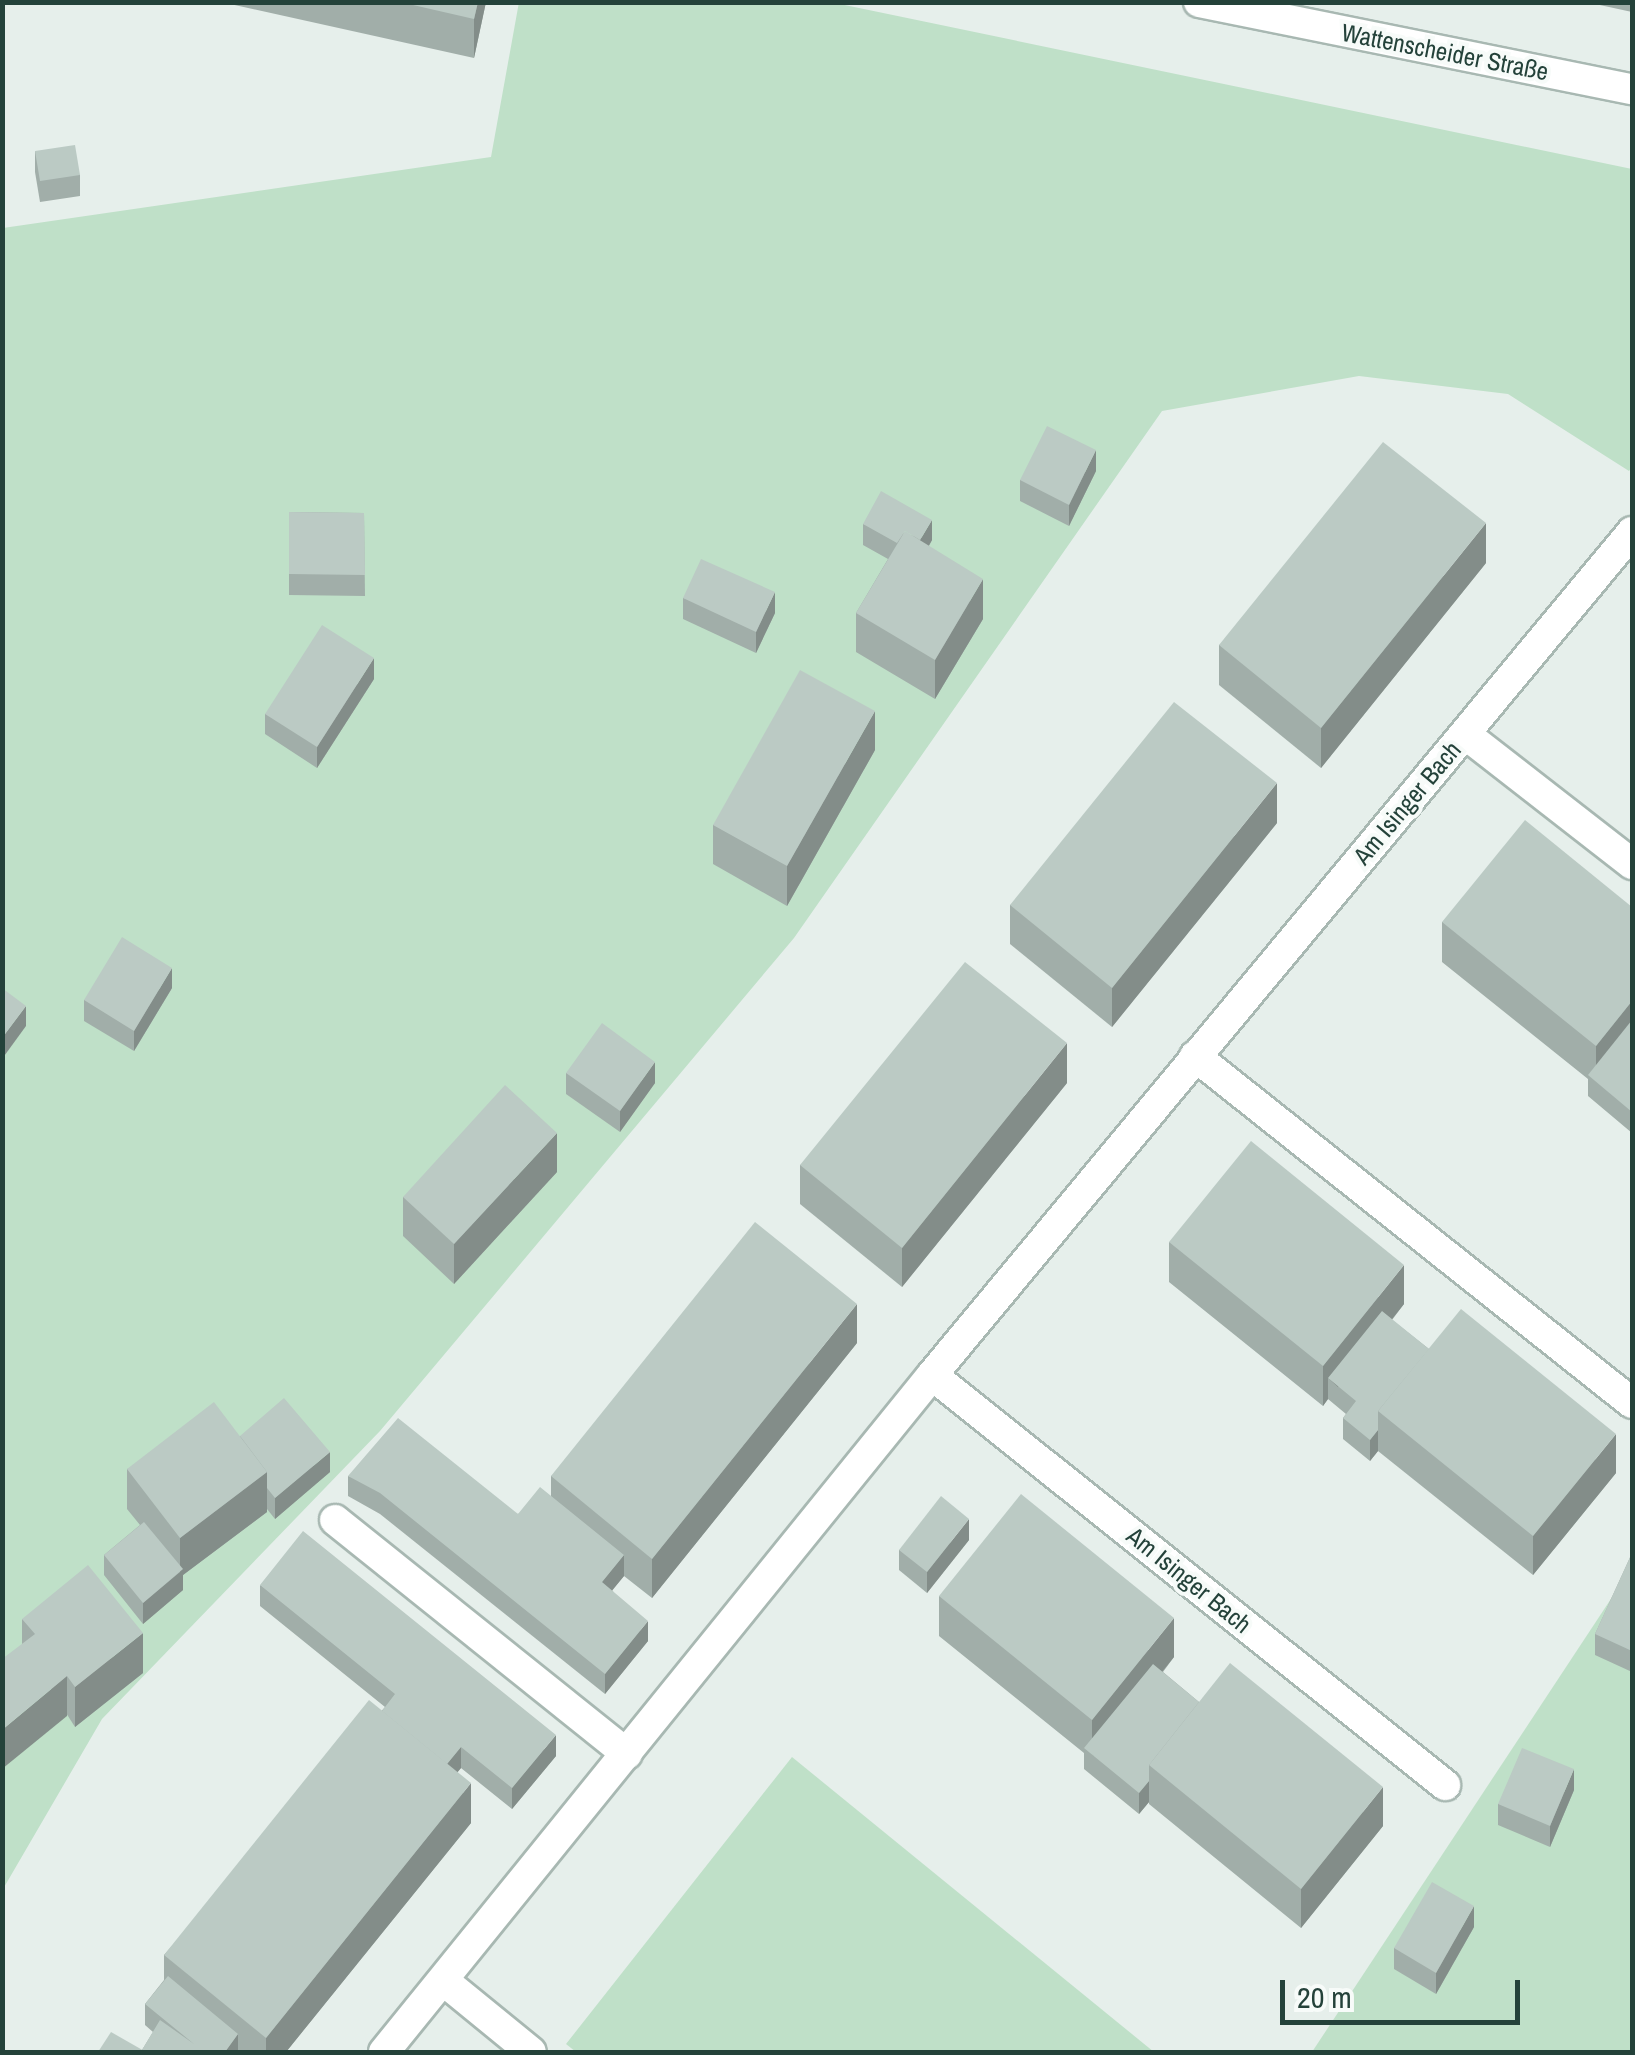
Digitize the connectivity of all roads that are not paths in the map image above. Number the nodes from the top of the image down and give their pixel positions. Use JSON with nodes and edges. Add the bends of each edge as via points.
{"nodes":[{"id":1,"x":1199,"y":2,"type":"edge"},
{"id":2,"x":1632,"y":89,"type":"edge"},
{"id":3,"x":1632,"y":532,"type":"edge"},
{"id":4,"x":1465,"y":734,"type":"junction"},
{"id":5,"x":1632,"y":864,"type":"edge"},
{"id":6,"x":1195,"y":1056,"type":"junction"},
{"id":7,"x":932,"y":1375,"type":"junction"},
{"id":8,"x":1632,"y":1403,"type":"edge"},
{"id":9,"x":335,"y":1520,"type":"dead end"},
{"id":10,"x":627,"y":1754,"type":"junction"},
{"id":11,"x":1445,"y":1785,"type":"dead end"},
{"id":12,"x":444,"y":1982,"type":"junction"},
{"id":13,"x":384,"y":2052,"type":"edge"},
{"id":14,"x":532,"y":2052,"type":"edge"}],
"edges":[{"from":1,"to":2,"type":"street","name":"Wattenscheider Straße"},
{"from":3,"to":4,"type":"street","name":"Am Isinger Bach"},
{"from":4,"to":5,"type":"street","name":"Am Isinger Bach"},
{"from":4,"to":6,"type":"street","name":"Am Isinger Bach"},
{"from":6,"to":7,"type":"street","name":"Am Isinger Bach"},
{"from":6,"to":8,"type":"street"},
{"from":7,"to":10,"type":"street","name":"Am Isinger Bach"},
{"from":7,"to":11,"type":"street","name":"Am Isinger Bach"},
{"from":9,"to":10,"type":"street"},
{"from":10,"to":12,"type":"street","name":"Am Isinger Bach"},
{"from":12,"to":13,"type":"street","name":"Am Isinger Bach"},
{"from":12,"to":14,"type":"street"}]}
